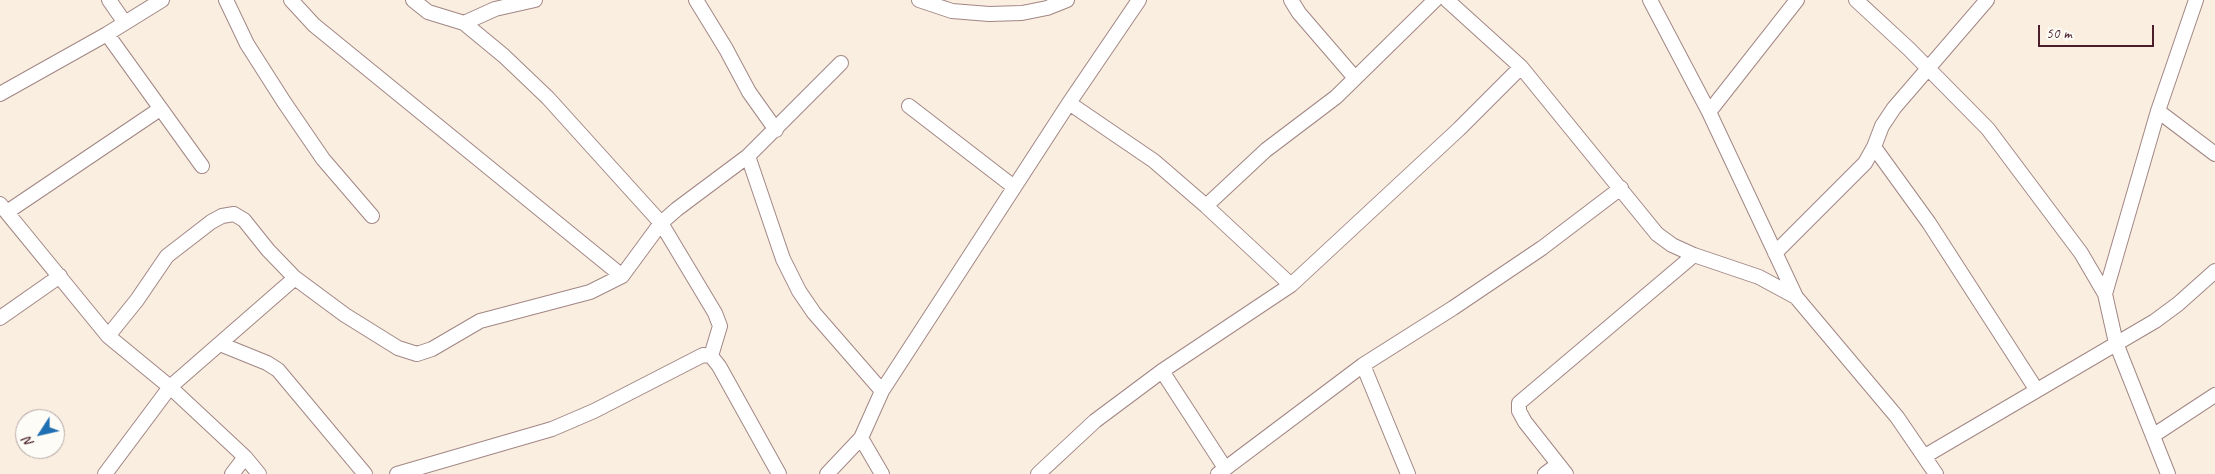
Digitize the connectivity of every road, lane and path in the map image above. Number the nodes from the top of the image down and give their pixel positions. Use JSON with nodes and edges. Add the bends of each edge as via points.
{"nodes":[{"id":1,"x":109,"y":0,"type":"edge"},
{"id":2,"x":162,"y":0,"type":"edge"},
{"id":3,"x":226,"y":0,"type":"edge"},
{"id":4,"x":291,"y":0,"type":"edge"},
{"id":5,"x":413,"y":0,"type":"edge"},
{"id":6,"x":535,"y":0,"type":"edge"},
{"id":7,"x":696,"y":0,"type":"edge"},
{"id":8,"x":919,"y":0,"type":"edge"},
{"id":9,"x":1067,"y":0,"type":"edge"},
{"id":10,"x":1138,"y":0,"type":"edge"},
{"id":11,"x":1291,"y":0,"type":"edge"},
{"id":12,"x":1434,"y":0,"type":"edge"},
{"id":13,"x":1447,"y":0,"type":"edge"},
{"id":14,"x":1650,"y":0,"type":"edge"},
{"id":15,"x":1797,"y":0,"type":"edge"},
{"id":16,"x":1856,"y":0,"type":"edge"},
{"id":17,"x":1987,"y":0,"type":"edge"},
{"id":18,"x":2196,"y":0,"type":"edge"},
{"id":19,"x":125,"y":23,"type":"junction"},
{"id":20,"x":464,"y":23,"type":"junction"},
{"id":21,"x":107,"y":34,"type":"junction"},
{"id":22,"x":841,"y":63,"type":"dead end"},
{"id":23,"x":1521,"y":66,"type":"junction"},
{"id":24,"x":1928,"y":68,"type":"junction"},
{"id":25,"x":1355,"y":78,"type":"junction"},
{"id":26,"x":0,"y":94,"type":"edge"},
{"id":27,"x":1068,"y":103,"type":"junction"},
{"id":28,"x":909,"y":106,"type":"dead end"},
{"id":29,"x":160,"y":110,"type":"junction"},
{"id":30,"x":2158,"y":111,"type":"junction"},
{"id":31,"x":1709,"y":112,"type":"junction"},
{"id":32,"x":776,"y":130,"type":"junction"},
{"id":33,"x":1874,"y":147,"type":"junction"},
{"id":34,"x":2215,"y":154,"type":"edge"},
{"id":35,"x":748,"y":156,"type":"junction"},
{"id":36,"x":202,"y":166,"type":"dead end"},
{"id":37,"x":1014,"y":187,"type":"junction"},
{"id":38,"x":1621,"y":188,"type":"junction"},
{"id":39,"x":1206,"y":206,"type":"junction"},
{"id":40,"x":3,"y":208,"type":"edge"},
{"id":41,"x":372,"y":216,"type":"dead end"},
{"id":42,"x":661,"y":223,"type":"junction"},
{"id":43,"x":1775,"y":253,"type":"junction"},
{"id":44,"x":1694,"y":255,"type":"junction"},
{"id":45,"x":2215,"y":271,"type":"edge"},
{"id":46,"x":60,"y":276,"type":"junction"},
{"id":47,"x":622,"y":276,"type":"junction"},
{"id":48,"x":295,"y":278,"type":"junction"},
{"id":49,"x":1291,"y":285,"type":"junction"},
{"id":50,"x":2105,"y":294,"type":"junction"},
{"id":51,"x":1796,"y":297,"type":"junction"},
{"id":52,"x":0,"y":318,"type":"edge"},
{"id":53,"x":108,"y":336,"type":"junction"},
{"id":54,"x":2116,"y":343,"type":"junction"},
{"id":55,"x":220,"y":344,"type":"junction"},
{"id":56,"x":711,"y":356,"type":"junction"},
{"id":57,"x":1363,"y":365,"type":"junction"},
{"id":58,"x":1162,"y":371,"type":"junction"},
{"id":59,"x":170,"y":387,"type":"junction"},
{"id":60,"x":2036,"y":389,"type":"junction"},
{"id":61,"x":882,"y":392,"type":"junction"},
{"id":62,"x":2215,"y":395,"type":"edge"},
{"id":63,"x":2154,"y":436,"type":"junction"},
{"id":64,"x":861,"y":438,"type":"junction"},
{"id":65,"x":1925,"y":456,"type":"junction"},
{"id":66,"x":245,"y":457,"type":"junction"},
{"id":67,"x":1561,"y":470,"type":"edge"},
{"id":68,"x":1221,"y":471,"type":"edge"},
{"id":69,"x":106,"y":474,"type":"edge"},
{"id":70,"x":232,"y":474,"type":"edge"},
{"id":71,"x":258,"y":474,"type":"edge"},
{"id":72,"x":365,"y":474,"type":"edge"},
{"id":73,"x":397,"y":474,"type":"edge"},
{"id":74,"x":779,"y":474,"type":"edge"},
{"id":75,"x":826,"y":474,"type":"edge"},
{"id":76,"x":882,"y":474,"type":"edge"},
{"id":77,"x":1038,"y":474,"type":"edge"},
{"id":78,"x":1408,"y":474,"type":"edge"},
{"id":79,"x":1545,"y":474,"type":"edge"},
{"id":80,"x":1936,"y":474,"type":"edge"},
{"id":81,"x":2168,"y":474,"type":"edge"}],
"edges":[{"from":1,"to":19,"type":"street"},
{"from":2,"to":19,"type":"street"},
{"from":3,"to":41,"type":"street","via":[[247,44],[284,102],[323,159]]},
{"from":4,"to":47,"type":"street","via":[[314,25]]},
{"from":5,"to":20,"type":"street","via":[[428,12]]},
{"from":6,"to":20,"type":"street","via":[[495,9]]},
{"from":7,"to":32,"type":"street","via":[[749,92]]},
{"from":8,"to":9,"type":"street","via":[[952,11],[989,14],[1022,13]]},
{"from":10,"to":27,"type":"street"},
{"from":11,"to":25,"type":"street"},
{"from":12,"to":25,"type":"street"},
{"from":13,"to":23,"type":"street"},
{"from":14,"to":31,"type":"street"},
{"from":15,"to":31,"type":"street"},
{"from":16,"to":24,"type":"street"},
{"from":17,"to":24,"type":"street"},
{"from":18,"to":30,"type":"street"},
{"from":19,"to":21,"type":"street"},
{"from":20,"to":42,"type":"street","via":[[548,98]]},
{"from":21,"to":26,"type":"street"},
{"from":21,"to":29,"type":"street"},
{"from":22,"to":32,"type":"street"},
{"from":23,"to":38,"type":"street"},
{"from":23,"to":49,"type":"street","via":[[1459,129]]},
{"from":24,"to":33,"type":"street","via":[[1894,108]]},
{"from":24,"to":50,"type":"street","via":[[1988,129],[2081,253]]},
{"from":25,"to":39,"type":"street","via":[[1317,113],[1266,150]]},
{"from":27,"to":37,"type":"street"},
{"from":27,"to":39,"type":"street","via":[[1154,161]]},
{"from":28,"to":37,"type":"street"},
{"from":29,"to":36,"type":"street"},
{"from":29,"to":40,"type":"street"},
{"from":30,"to":34,"type":"street"},
{"from":30,"to":50,"type":"street"},
{"from":31,"to":43,"type":"street"},
{"from":32,"to":35,"type":"street"},
{"from":33,"to":43,"type":"street","via":[[1865,163]]},
{"from":33,"to":60,"type":"street","via":[[1929,223]]},
{"from":35,"to":42,"type":"street"},
{"from":35,"to":61,"type":"street","via":[[783,259],[799,291]]},
{"from":37,"to":61,"type":"street"},
{"from":38,"to":44,"type":"street","via":[[1657,234]]},
{"from":38,"to":57,"type":"street","via":[[1542,248]]},
{"from":39,"to":49,"type":"street"},
{"from":40,"to":46,"type":"street"},
{"from":42,"to":47,"type":"street"},
{"from":42,"to":56,"type":"street","via":[[720,326]]},
{"from":43,"to":51,"type":"street"},
{"from":44,"to":51,"type":"street","via":[[1758,277]]},
{"from":44,"to":67,"type":"street","via":[[1519,403],[1525,422]]},
{"from":45,"to":54,"type":"street","via":[[2178,304]]},
{"from":46,"to":52,"type":"street"},
{"from":46,"to":53,"type":"street"},
{"from":47,"to":48,"type":"street","via":[[590,292],[480,321],[432,349],[416,354],[398,348],[368,330]]},
{"from":48,"to":53,"type":"street","via":[[244,220],[234,214],[222,216],[167,256]]},
{"from":48,"to":55,"type":"street"},
{"from":49,"to":58,"type":"street"},
{"from":50,"to":54,"type":"street"},
{"from":51,"to":65,"type":"street","via":[[1897,417]]},
{"from":53,"to":59,"type":"street"},
{"from":54,"to":60,"type":"street"},
{"from":54,"to":63,"type":"street"},
{"from":55,"to":59,"type":"street"},
{"from":55,"to":72,"type":"street","via":[[266,363],[287,378]]},
{"from":56,"to":73,"type":"street","via":[[696,358],[594,411],[552,428]]},
{"from":56,"to":74,"type":"street"},
{"from":57,"to":68,"type":"street"},
{"from":57,"to":78,"type":"street"},
{"from":58,"to":68,"type":"street"},
{"from":58,"to":77,"type":"street","via":[[1096,421]]},
{"from":59,"to":66,"type":"street"},
{"from":59,"to":69,"type":"street"},
{"from":60,"to":65,"type":"street"},
{"from":61,"to":64,"type":"street"},
{"from":62,"to":63,"type":"street"},
{"from":63,"to":81,"type":"street"},
{"from":64,"to":75,"type":"street"},
{"from":64,"to":76,"type":"street"},
{"from":65,"to":80,"type":"street"},
{"from":66,"to":70,"type":"street"},
{"from":66,"to":71,"type":"street"},
{"from":67,"to":79,"type":"street"}]}
